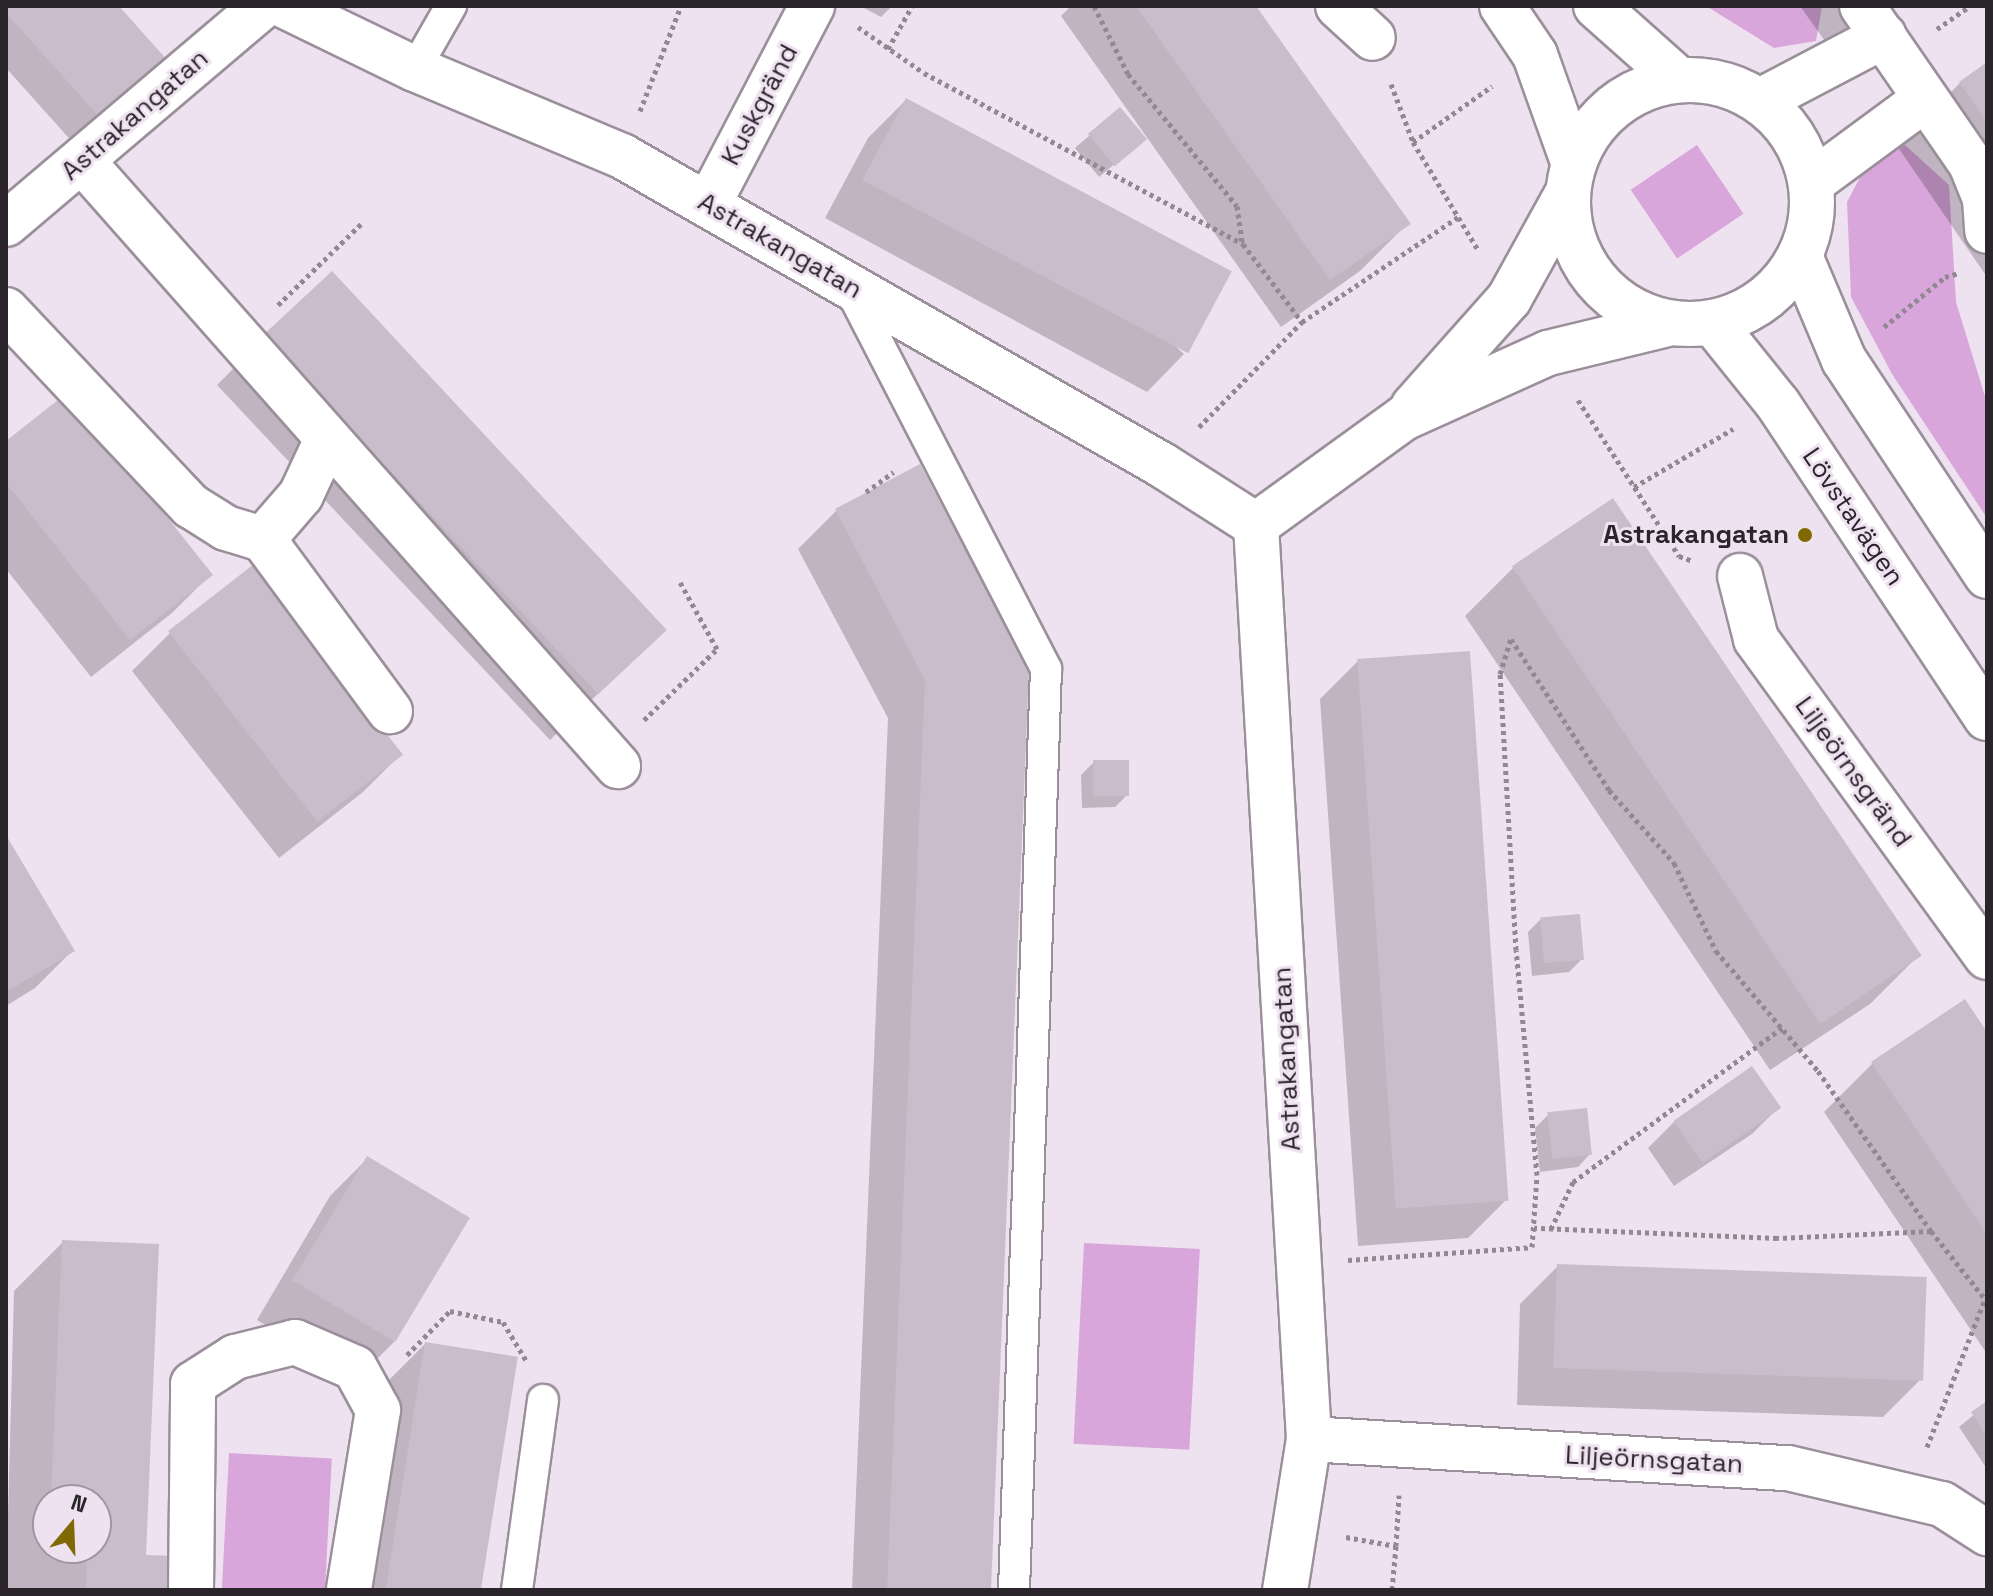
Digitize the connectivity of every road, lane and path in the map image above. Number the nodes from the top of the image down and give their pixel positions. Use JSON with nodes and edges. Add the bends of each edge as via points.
{"nodes":[{"id":1,"x":263,"y":6,"type":"edge"},
{"id":2,"x":285,"y":6,"type":"edge"},
{"id":3,"x":451,"y":6,"type":"edge"},
{"id":4,"x":681,"y":6,"type":"edge"},
{"id":5,"x":812,"y":6,"type":"edge"},
{"id":6,"x":912,"y":6,"type":"edge"},
{"id":7,"x":1094,"y":6,"type":"edge"},
{"id":8,"x":1338,"y":6,"type":"edge"},
{"id":9,"x":1502,"y":6,"type":"edge"},
{"id":10,"x":1596,"y":6,"type":"edge"},
{"id":11,"x":1873,"y":21,"type":"edge"},
{"id":12,"x":852,"y":23,"type":"dead end"},
{"id":13,"x":1373,"y":38,"type":"dead end"},
{"id":14,"x":888,"y":49,"type":"junction"},
{"id":15,"x":415,"y":69,"type":"junction"},
{"id":16,"x":1678,"y":79,"type":"junction"},
{"id":17,"x":1925,"y":99,"type":"junction"},
{"id":18,"x":1760,"y":101,"type":"junction"},
{"id":19,"x":622,"y":156,"type":"junction"},
{"id":20,"x":83,"y":162,"type":"junction"},
{"id":21,"x":1570,"y":178,"type":"junction"},
{"id":22,"x":1811,"y":183,"type":"junction"},
{"id":23,"x":708,"y":205,"type":"junction"},
{"id":24,"x":1458,"y":217,"type":"dead end"},
{"id":25,"x":6,"y":224,"type":"edge"},
{"id":26,"x":361,"y":224,"type":"dead end"},
{"id":27,"x":1987,"y":231,"type":"edge"},
{"id":28,"x":1243,"y":244,"type":"junction"},
{"id":29,"x":1800,"y":256,"type":"junction"},
{"id":30,"x":847,"y":284,"type":"junction"},
{"id":31,"x":6,"y":310,"type":"edge"},
{"id":32,"x":1302,"y":322,"type":"junction"},
{"id":33,"x":1692,"y":323,"type":"junction"},
{"id":34,"x":240,"y":342,"type":"junction"},
{"id":35,"x":1404,"y":418,"type":"junction"},
{"id":36,"x":327,"y":439,"type":"junction"},
{"id":37,"x":1162,"y":465,"type":"junction"},
{"id":38,"x":1256,"y":525,"type":"junction"},
{"id":39,"x":263,"y":539,"type":"junction"},
{"id":40,"x":1740,"y":576,"type":"dead end"},
{"id":41,"x":1987,"y":576,"type":"edge"},
{"id":42,"x":680,"y":582,"type":"dead end"},
{"id":43,"x":390,"y":711,"type":"dead end"},
{"id":44,"x":1987,"y":718,"type":"edge"},
{"id":45,"x":618,"y":766,"type":"joint"},
{"id":46,"x":1987,"y":957,"type":"edge"},
{"id":47,"x":1782,"y":1028,"type":"junction"},
{"id":48,"x":1534,"y":1228,"type":"junction"},
{"id":49,"x":1551,"y":1229,"type":"junction"},
{"id":50,"x":1931,"y":1231,"type":"junction"},
{"id":51,"x":1299,"y":1263,"type":"junction"},
{"id":52,"x":1986,"y":1300,"type":"edge"},
{"id":53,"x":522,"y":1350,"type":"dead end"},
{"id":54,"x":543,"y":1400,"type":"dead end"},
{"id":55,"x":376,"y":1407,"type":"junction"},
{"id":56,"x":1309,"y":1439,"type":"junction"},
{"id":57,"x":1907,"y":1496,"type":"junction"},
{"id":58,"x":1297,"y":1528,"type":"junction"},
{"id":59,"x":1987,"y":1533,"type":"edge"},
{"id":60,"x":191,"y":1590,"type":"edge"},
{"id":61,"x":349,"y":1590,"type":"edge"},
{"id":62,"x":517,"y":1590,"type":"edge"},
{"id":63,"x":1014,"y":1590,"type":"edge"},
{"id":64,"x":1285,"y":1590,"type":"edge"},
{"id":65,"x":1392,"y":1590,"type":"edge"}],
"edges":[{"from":1,"to":20,"type":"street","name":"Astrakangatan"},
{"from":2,"to":15,"type":"street","name":"Astrakangatan"},
{"from":3,"to":15,"type":"lane"},
{"from":4,"to":19,"type":"path"},
{"from":5,"to":23,"type":"street","name":"Kuskgränd"},
{"from":6,"to":14,"type":"path"},
{"from":7,"to":28,"type":"path","via":[[1128,74],[1237,206]]},
{"from":8,"to":13,"type":"street"},
{"from":9,"to":21,"type":"street","via":[[1535,55]]},
{"from":10,"to":16,"type":"street"},
{"from":11,"to":17,"type":"street"},
{"from":11,"to":18,"type":"street"},
{"from":12,"to":14,"type":"path"},
{"from":14,"to":28,"type":"path"},
{"from":15,"to":19,"type":"street","name":"Astrakangatan"},
{"from":16,"to":18,"type":"street","via":[[1721,84]]},
{"from":16,"to":21,"type":"street","via":[[1633,93],[1596,121]]},
{"from":17,"to":22,"type":"street"},
{"from":17,"to":27,"type":"street","via":[[1971,164],[1985,199]]},
{"from":18,"to":22,"type":"street","via":[[1784,123],[1802,152]]},
{"from":19,"to":23,"type":"street","name":"Astrakangatan"},
{"from":20,"to":25,"type":"street","name":"Astrakangatan"},
{"from":20,"to":34,"type":"street"},
{"from":21,"to":33,"type":"street","via":[[1570,227],[1581,259],[1601,286],[1633,311]]},
{"from":21,"to":35,"type":"street","via":[[1509,299]]},
{"from":22,"to":29,"type":"street","via":[[1811,220]]},
{"from":23,"to":30,"type":"street","name":"Astrakangatan"},
{"from":24,"to":32,"type":"path"},
{"from":26,"to":34,"type":"path"},
{"from":28,"to":32,"type":"path"},
{"from":29,"to":33,"type":"street","via":[[1778,287],[1748,309]]},
{"from":29,"to":41,"type":"street","via":[[1844,360]]},
{"from":30,"to":37,"type":"street","name":"Astrakangatan"},
{"from":30,"to":63,"type":"lane","via":[[1046,669]]},
{"from":31,"to":39,"type":"street","via":[[191,506],[226,528]]},
{"from":32,"to":37,"type":"path"},
{"from":33,"to":35,"type":"street","via":[[1548,353]]},
{"from":33,"to":44,"type":"street","name":"Lövstavägen","via":[[1778,404]]},
{"from":34,"to":36,"type":"street"},
{"from":35,"to":38,"type":"street"},
{"from":36,"to":39,"type":"street","via":[[301,495]]},
{"from":36,"to":45,"type":"street"},
{"from":37,"to":38,"type":"street","name":"Astrakangatan"},
{"from":38,"to":51,"type":"street","name":"Astrakangatan"},
{"from":39,"to":43,"type":"street"},
{"from":40,"to":46,"type":"street","name":"Liljeörnsgränd","via":[[1756,639]]},
{"from":42,"to":45,"type":"path","via":[[717,649],[646,717]]},
{"from":47,"to":48,"type":"path","via":[[1716,951],[1674,863],[1609,790],[1511,639],[1500,674],[1516,950],[1537,1175]]},
{"from":47,"to":49,"type":"path","via":[[1573,1182]]},
{"from":47,"to":50,"type":"path"},
{"from":48,"to":49,"type":"path"},
{"from":48,"to":51,"type":"path","via":[[1532,1247]]},
{"from":49,"to":50,"type":"path","via":[[1777,1238]]},
{"from":50,"to":52,"type":"path"},
{"from":51,"to":56,"type":"street","name":"Astrakangatan"},
{"from":52,"to":57,"type":"path"},
{"from":53,"to":55,"type":"path","via":[[503,1322],[450,1311],[408,1353]]},
{"from":54,"to":62,"type":"lane"},
{"from":55,"to":60,"type":"street","via":[[355,1368],[295,1342],[235,1357],[193,1384]]},
{"from":55,"to":61,"type":"street"},
{"from":56,"to":57,"type":"street","name":"Liljeörnsgatan","via":[[1788,1468]]},
{"from":56,"to":58,"type":"street","name":"Astrakangatan"},
{"from":57,"to":59,"type":"street","name":"Liljeörnsgatan","via":[[1942,1504]]},
{"from":58,"to":64,"type":"street","name":"Astrakangatan"},
{"from":58,"to":65,"type":"path","via":[[1396,1546]]}]}
